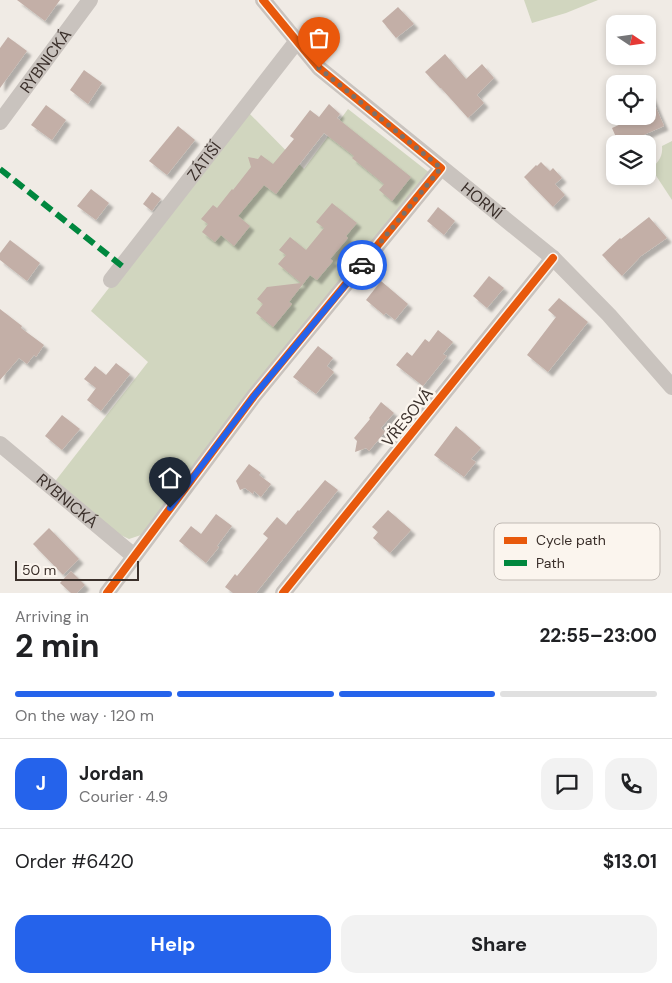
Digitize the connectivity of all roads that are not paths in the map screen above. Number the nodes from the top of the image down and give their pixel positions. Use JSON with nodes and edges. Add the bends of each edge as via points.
{"nodes":[{"id":1,"x":90,"y":0,"type":"edge"},
{"id":2,"x":263,"y":0,"type":"edge"},
{"id":3,"x":297,"y":41,"type":"junction"},
{"id":4,"x":0,"y":122,"type":"edge"},
{"id":5,"x":441,"y":168,"type":"junction"},
{"id":6,"x":553,"y":258,"type":"junction"},
{"id":7,"x":111,"y":280,"type":"dead end"},
{"id":8,"x":672,"y":387,"type":"edge"},
{"id":9,"x":0,"y":444,"type":"edge"},
{"id":10,"x":134,"y":556,"type":"junction"},
{"id":11,"x":107,"y":593,"type":"edge"},
{"id":12,"x":283,"y":593,"type":"edge"}],
"edges":[{"from":1,"to":4,"type":"street","name":"RYBNICKÁ"},
{"from":2,"to":3,"type":"street","name":"HORNÍ"},
{"from":3,"to":5,"type":"street","name":"HORNÍ","via":[[319,68]]},
{"from":3,"to":7,"type":"street","name":"ZÁTIŠÍ"},
{"from":5,"to":6,"type":"street","name":"HORNÍ"},
{"from":5,"to":10,"type":"street","via":[[254,396]]},
{"from":6,"to":8,"type":"street","name":"HORNÍ","via":[[609,315]]},
{"from":6,"to":12,"type":"street","name":"VŘESOVÁ"},
{"from":9,"to":10,"type":"street","name":"RYBNICKÁ"},
{"from":10,"to":11,"type":"street"}]}
